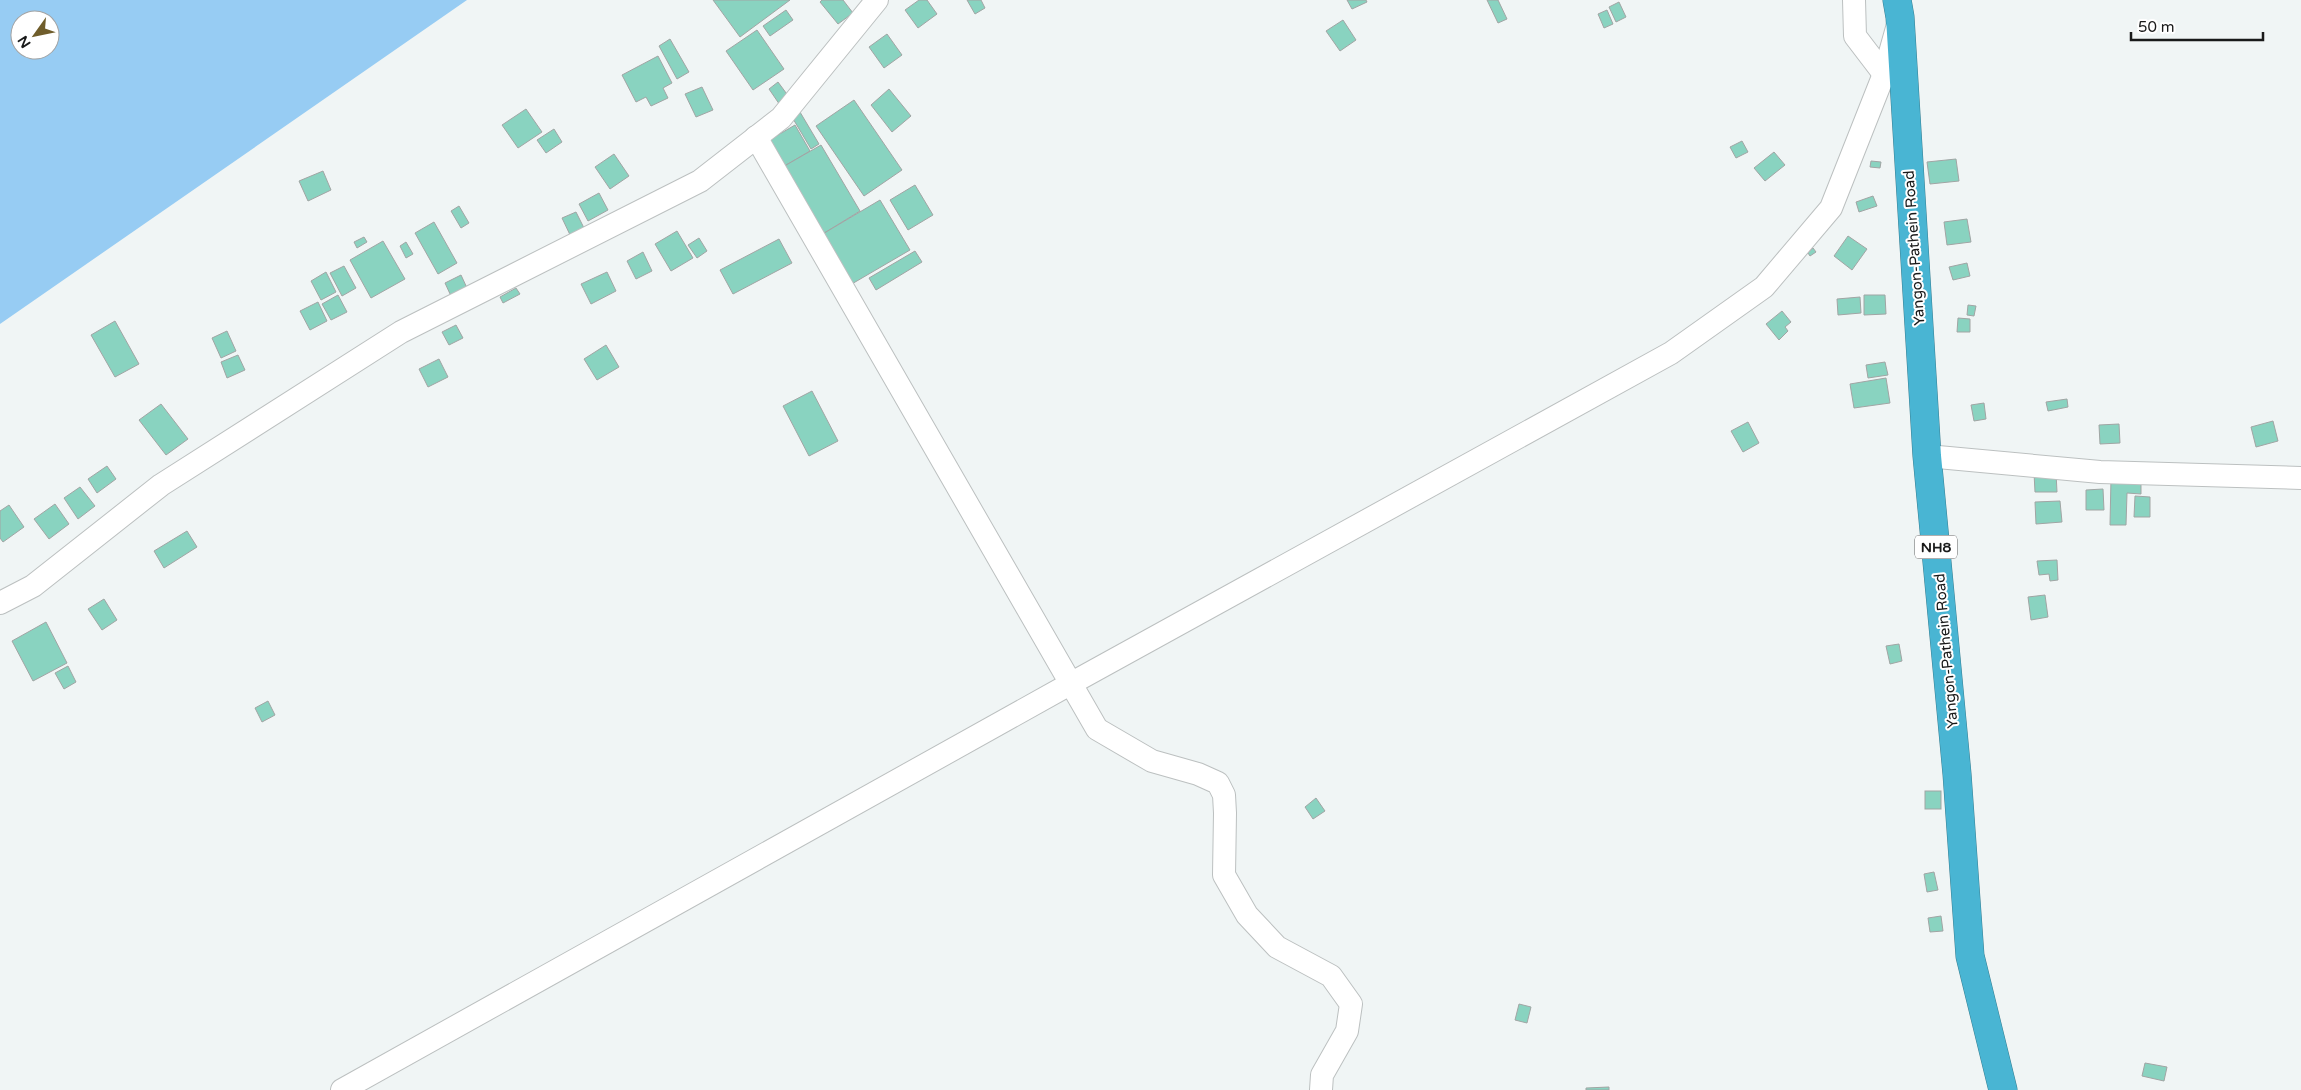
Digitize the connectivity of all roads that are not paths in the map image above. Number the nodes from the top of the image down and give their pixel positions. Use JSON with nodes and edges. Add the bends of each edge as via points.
{"nodes":[{"id":1,"x":877,"y":0,"type":"edge"},
{"id":2,"x":1854,"y":0,"type":"edge"},
{"id":3,"x":1898,"y":8,"type":"edge"},
{"id":4,"x":1884,"y":74,"type":"junction"},
{"id":5,"x":756,"y":137,"type":"junction"},
{"id":6,"x":1927,"y":456,"type":"junction"},
{"id":7,"x":2301,"y":478,"type":"edge"},
{"id":8,"x":0,"y":603,"type":"edge"},
{"id":9,"x":1070,"y":684,"type":"junction"},
{"id":10,"x":342,"y":1090,"type":"edge"},
{"id":11,"x":1321,"y":1090,"type":"edge"},
{"id":12,"x":2003,"y":1090,"type":"edge"}],
"edges":[{"from":1,"to":5,"type":"street","via":[[781,118]]},
{"from":2,"to":4,"type":"street","via":[[1855,36]]},
{"from":3,"to":4,"type":"street"},
{"from":3,"to":6,"type":"highway","name":"Yangon-Pathein Road","number":"NH8"},
{"from":4,"to":9,"type":"street","via":[[1830,208],[1764,287],[1671,353]]},
{"from":5,"to":8,"type":"street","via":[[700,181],[401,332],[161,485],[33,586]]},
{"from":5,"to":9,"type":"street"},
{"from":6,"to":7,"type":"street","via":[[2100,472]]},
{"from":6,"to":12,"type":"highway","name":"Yangon-Pathein Road","number":"NH8","via":[[1957,774],[1970,956]]},
{"from":9,"to":10,"type":"street"},
{"from":9,"to":11,"type":"street","via":[[1097,729],[1152,761],[1218,783],[1224,795],[1224,875],[1247,915],[1277,947],[1331,976],[1351,1004],[1347,1031],[1322,1075]]}]}
